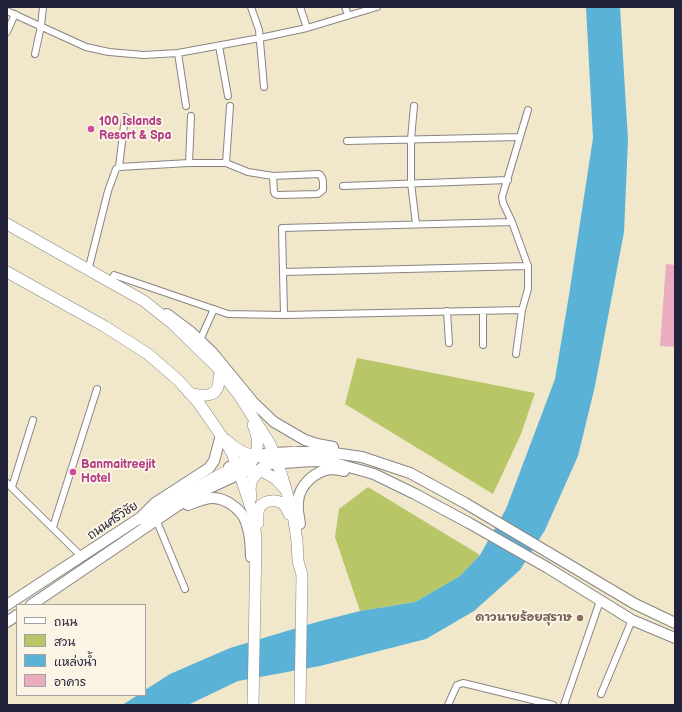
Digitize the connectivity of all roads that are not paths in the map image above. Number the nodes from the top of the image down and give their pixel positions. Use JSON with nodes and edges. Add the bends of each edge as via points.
{"nodes":[{"id":1,"x":43,"y":7,"type":"edge"},
{"id":2,"x":251,"y":7,"type":"edge"},
{"id":3,"x":300,"y":7,"type":"edge"},
{"id":4,"x":345,"y":7,"type":"edge"},
{"id":5,"x":377,"y":7,"type":"edge"},
{"id":6,"x":11,"y":11,"type":"edge"},
{"id":7,"x":348,"y":15,"type":"junction"},
{"id":8,"x":41,"y":26,"type":"junction"},
{"id":9,"x":306,"y":28,"type":"junction"},
{"id":10,"x":7,"y":32,"type":"edge"},
{"id":11,"x":260,"y":38,"type":"junction"},
{"id":12,"x":219,"y":46,"type":"junction"},
{"id":13,"x":178,"y":53,"type":"junction"},
{"id":14,"x":35,"y":54,"type":"dead end"},
{"id":15,"x":264,"y":87,"type":"dead end"},
{"id":16,"x":228,"y":96,"type":"dead end"},
{"id":17,"x":186,"y":106,"type":"dead end"},
{"id":18,"x":230,"y":106,"type":"dead end"},
{"id":19,"x":414,"y":106,"type":"dead end"},
{"id":20,"x":528,"y":110,"type":"dead end"},
{"id":21,"x":190,"y":116,"type":"dead end"},
{"id":22,"x":125,"y":117,"type":"dead end"},
{"id":23,"x":520,"y":137,"type":"junction"},
{"id":24,"x":411,"y":139,"type":"junction"},
{"id":25,"x":347,"y":141,"type":"dead end"},
{"id":26,"x":226,"y":163,"type":"junction"},
{"id":27,"x":189,"y":164,"type":"junction"},
{"id":28,"x":119,"y":167,"type":"junction"},
{"id":29,"x":273,"y":176,"type":"junction"},
{"id":30,"x":508,"y":180,"type":"junction"},
{"id":31,"x":411,"y":183,"type":"junction"},
{"id":32,"x":343,"y":186,"type":"dead end"},
{"id":33,"x":512,"y":222,"type":"junction"},
{"id":34,"x":7,"y":224,"type":"edge"},
{"id":35,"x":416,"y":224,"type":"junction"},
{"id":36,"x":528,"y":266,"type":"junction"},
{"id":37,"x":88,"y":271,"type":"junction"},
{"id":38,"x":7,"y":272,"type":"edge"},
{"id":39,"x":283,"y":272,"type":"junction"},
{"id":40,"x":111,"y":283,"type":"junction"},
{"id":41,"x":136,"y":297,"type":"junction"},
{"id":42,"x":214,"y":310,"type":"junction"},
{"id":43,"x":522,"y":310,"type":"junction"},
{"id":44,"x":447,"y":311,"type":"junction"},
{"id":45,"x":483,"y":311,"type":"junction"},
{"id":46,"x":284,"y":315,"type":"junction"},
{"id":47,"x":200,"y":340,"type":"junction"},
{"id":48,"x":449,"y":343,"type":"dead end"},
{"id":49,"x":483,"y":345,"type":"dead end"},
{"id":50,"x":516,"y":354,"type":"dead end"},
{"id":51,"x":219,"y":377,"type":"junction"},
{"id":52,"x":97,"y":389,"type":"dead end"},
{"id":53,"x":190,"y":393,"type":"junction"},
{"id":54,"x":33,"y":420,"type":"dead end"},
{"id":55,"x":221,"y":435,"type":"junction"},
{"id":56,"x":295,"y":452,"type":"joint"},
{"id":57,"x":255,"y":456,"type":"junction"},
{"id":58,"x":257,"y":465,"type":"junction"},
{"id":59,"x":410,"y":473,"type":"junction"},
{"id":60,"x":10,"y":485,"type":"edge"},
{"id":61,"x":287,"y":493,"type":"junction"},
{"id":62,"x":442,"y":508,"type":"junction"},
{"id":63,"x":258,"y":523,"type":"junction"},
{"id":64,"x":141,"y":524,"type":"junction"},
{"id":65,"x":158,"y":524,"type":"junction"},
{"id":66,"x":53,"y":527,"type":"junction"},
{"id":67,"x":298,"y":546,"type":"junction"},
{"id":68,"x":82,"y":557,"type":"junction"},
{"id":69,"x":302,"y":574,"type":"junction"},
{"id":70,"x":255,"y":584,"type":"junction"},
{"id":71,"x":185,"y":589,"type":"dead end"},
{"id":72,"x":600,"y":601,"type":"junction"},
{"id":73,"x":32,"y":604,"type":"edge"},
{"id":74,"x":7,"y":605,"type":"edge"},
{"id":75,"x":16,"y":616,"type":"edge"},
{"id":76,"x":632,"y":620,"type":"junction"},
{"id":77,"x":7,"y":622,"type":"edge"},
{"id":78,"x":675,"y":623,"type":"edge"},
{"id":79,"x":675,"y":638,"type":"edge"},
{"id":80,"x":602,"y":694,"type":"dead end"},
{"id":81,"x":253,"y":705,"type":"edge"},
{"id":82,"x":300,"y":705,"type":"edge"},
{"id":83,"x":448,"y":705,"type":"edge"},
{"id":84,"x":553,"y":705,"type":"edge"},
{"id":85,"x":564,"y":705,"type":"edge"}],
"edges":[{"from":1,"to":8,"type":"street"},
{"from":2,"to":11,"type":"street"},
{"from":3,"to":9,"type":"street"},
{"from":4,"to":7,"type":"street"},
{"from":5,"to":7,"type":"street"},
{"from":6,"to":8,"type":"street"},
{"from":6,"to":10,"type":"street"},
{"from":7,"to":9,"type":"street"},
{"from":8,"to":13,"type":"street","via":[[86,47],[109,52],[144,55]]},
{"from":8,"to":14,"type":"street"},
{"from":9,"to":11,"type":"street"},
{"from":11,"to":12,"type":"street"},
{"from":11,"to":15,"type":"street"},
{"from":12,"to":13,"type":"street"},
{"from":12,"to":16,"type":"street"},
{"from":13,"to":17,"type":"street"},
{"from":18,"to":26,"type":"street"},
{"from":19,"to":24,"type":"street"},
{"from":20,"to":23,"type":"street"},
{"from":21,"to":27,"type":"street"},
{"from":22,"to":28,"type":"street"},
{"from":23,"to":24,"type":"street"},
{"from":23,"to":30,"type":"street"},
{"from":24,"to":25,"type":"street"},
{"from":24,"to":31,"type":"street"},
{"from":26,"to":27,"type":"street"},
{"from":26,"to":29,"type":"street","via":[[248,172]]},
{"from":27,"to":28,"type":"street"},
{"from":28,"to":37,"type":"street","via":[[108,191]]},
{"from":29,"to":29,"type":"street","via":[[274,192],[278,195],[318,194],[323,190],[319,174]]},
{"from":30,"to":31,"type":"street"},
{"from":30,"to":33,"type":"street","via":[[502,197]]},
{"from":31,"to":32,"type":"street"},
{"from":31,"to":35,"type":"street"},
{"from":33,"to":35,"type":"street"},
{"from":33,"to":36,"type":"street"},
{"from":34,"to":37,"type":"highway"},
{"from":35,"to":39,"type":"street","via":[[282,228]]},
{"from":36,"to":39,"type":"street"},
{"from":36,"to":43,"type":"street","via":[[528,289]]},
{"from":37,"to":40,"type":"highway"},
{"from":38,"to":53,"type":"highway","via":[[104,326],[148,354]]},
{"from":39,"to":46,"type":"street"},
{"from":40,"to":41,"type":"highway"},
{"from":40,"to":42,"type":"street","via":[[114,275]]},
{"from":41,"to":47,"type":"main road","via":[[156,305]]},
{"from":41,"to":51,"type":"highway","via":[[179,335]]},
{"from":41,"to":58,"type":"highway","via":[[173,324],[217,367],[240,395],[267,439]]},
{"from":42,"to":46,"type":"street","via":[[228,314]]},
{"from":42,"to":47,"type":"street"},
{"from":43,"to":45,"type":"street"},
{"from":43,"to":50,"type":"street"},
{"from":44,"to":45,"type":"street"},
{"from":44,"to":46,"type":"street"},
{"from":44,"to":48,"type":"street"},
{"from":45,"to":49,"type":"street"},
{"from":47,"to":59,"type":"main road","via":[[253,402],[284,428],[317,444],[361,452]]},
{"from":51,"to":53,"type":"highway","via":[[219,385],[211,394],[206,396]]},
{"from":51,"to":57,"type":"highway","via":[[238,400],[254,427],[258,439]]},
{"from":52,"to":66,"type":"street"},
{"from":53,"to":55,"type":"highway"},
{"from":54,"to":60,"type":"street"},
{"from":55,"to":57,"type":"highway","via":[[230,444]]},
{"from":55,"to":58,"type":"highway","via":[[232,453]]},
{"from":55,"to":64,"type":"main road","via":[[214,461],[209,468],[155,503]]},
{"from":56,"to":58,"type":"highway","via":[[279,455]]},
{"from":56,"to":59,"type":"main road","via":[[327,452],[362,457]]},
{"from":57,"to":58,"type":"highway"},
{"from":57,"to":58,"type":"highway","via":[[251,464]]},
{"from":58,"to":61,"type":"highway"},
{"from":58,"to":61,"type":"highway","via":[[276,479]]},
{"from":58,"to":62,"type":"main road","via":[[312,461],[339,464],[374,474]]},
{"from":58,"to":63,"type":"highway","via":[[250,488]]},
{"from":58,"to":64,"type":"highway","via":[[228,471],[212,479]]},
{"from":58,"to":70,"type":"highway","via":[[254,517]]},
{"from":59,"to":78,"type":"main road","via":[[635,604]]},
{"from":60,"to":66,"type":"street"},
{"from":61,"to":67,"type":"highway"},
{"from":62,"to":69,"type":"main road","via":[[410,497],[363,475],[333,469],[318,473],[304,485],[298,502]]},
{"from":62,"to":72,"type":"main road","via":[[548,568]]},
{"from":63,"to":67,"type":"highway","via":[[260,506],[266,502],[278,501],[288,512]]},
{"from":63,"to":70,"type":"highway","via":[[261,565]]},
{"from":64,"to":65,"type":"main road"},
{"from":64,"to":68,"type":"main road","name":"ถนนศรีวิชัย","via":[[116,534]]},
{"from":64,"to":73,"type":"main road","name":"ถนนศรีวิชัย","via":[[122,544]]},
{"from":65,"to":70,"type":"main road","via":[[199,500],[213,498],[226,501],[241,513],[246,522]]},
{"from":65,"to":71,"type":"street"},
{"from":66,"to":68,"type":"street"},
{"from":67,"to":69,"type":"highway","via":[[298,561]]},
{"from":68,"to":74,"type":"main road","name":"ถนนศรีวิชัย"},
{"from":69,"to":82,"type":"highway"},
{"from":70,"to":81,"type":"highway"},
{"from":72,"to":76,"type":"main road"},
{"from":72,"to":85,"type":"street"},
{"from":75,"to":77,"type":"main road"},
{"from":76,"to":79,"type":"main road"},
{"from":76,"to":80,"type":"street"},
{"from":83,"to":84,"type":"street","via":[[457,685],[464,683]]}]}
